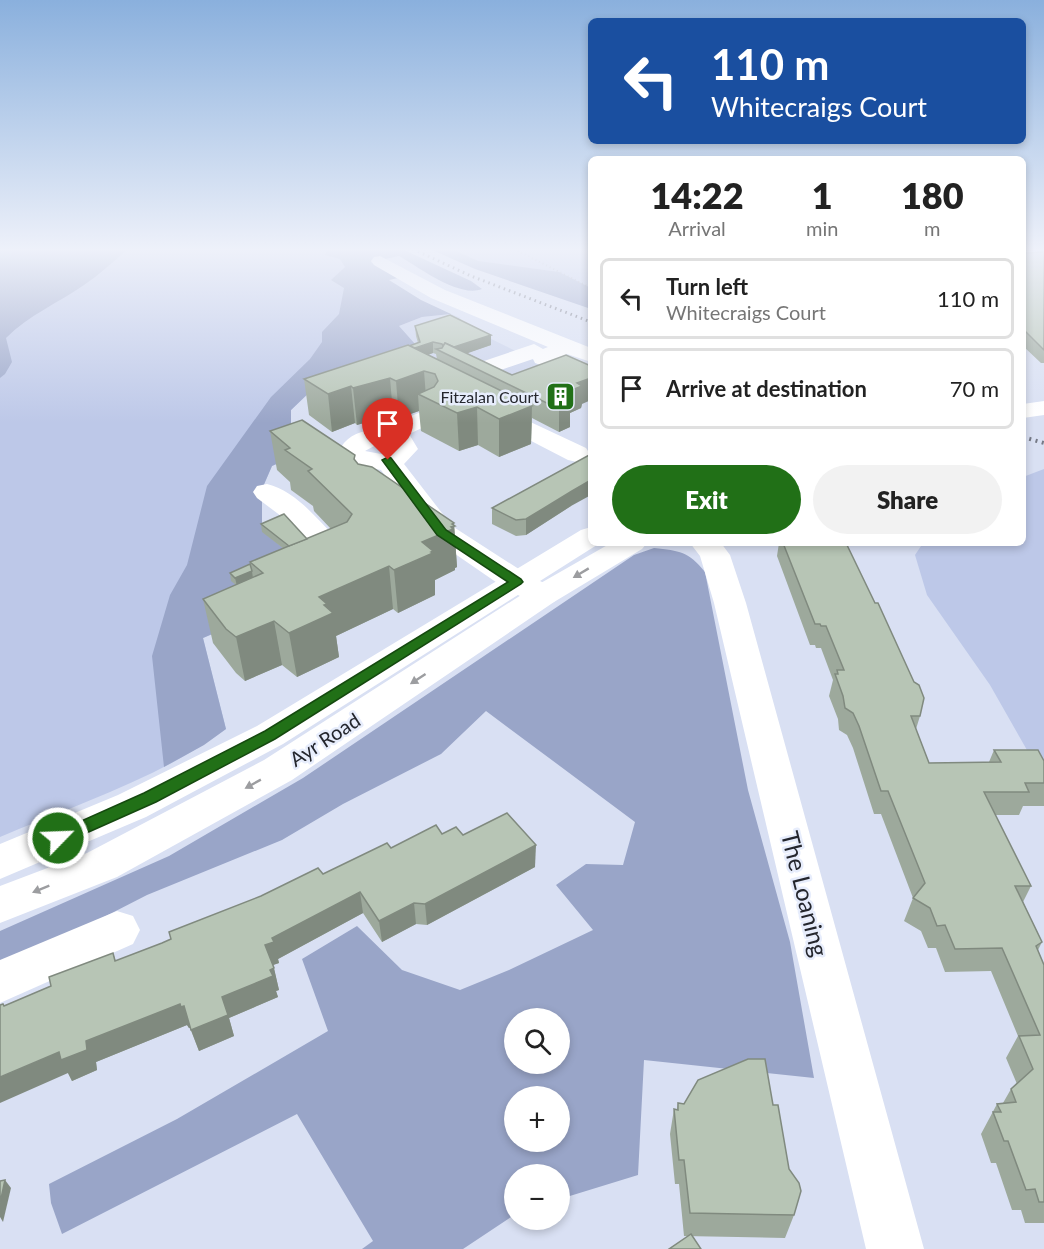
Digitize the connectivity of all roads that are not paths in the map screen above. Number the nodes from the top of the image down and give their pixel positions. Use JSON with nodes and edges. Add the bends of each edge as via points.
{"nodes":[{"id":1,"x":470,"y":307,"type":"edge"},
{"id":2,"x":464,"y":322,"type":"edge"},
{"id":3,"x":565,"y":346,"type":"junction"},
{"id":4,"x":588,"y":354,"type":"edge"},
{"id":5,"x":539,"y":355,"type":"junction"},
{"id":6,"x":492,"y":366,"type":"edge"},
{"id":7,"x":588,"y":376,"type":"edge"},
{"id":8,"x":1044,"y":394,"type":"edge"},
{"id":9,"x":1026,"y":396,"type":"edge"},
{"id":10,"x":470,"y":400,"type":"edge"},
{"id":11,"x":1044,"y":408,"type":"edge"},
{"id":12,"x":1026,"y":411,"type":"edge"},
{"id":13,"x":426,"y":417,"type":"edge"},
{"id":14,"x":577,"y":454,"type":"dead end"},
{"id":15,"x":267,"y":492,"type":"dead end"},
{"id":16,"x":333,"y":514,"type":"edge"},
{"id":17,"x":306,"y":524,"type":"junction"},
{"id":18,"x":588,"y":539,"type":"edge"},
{"id":19,"x":625,"y":546,"type":"edge"},
{"id":20,"x":708,"y":546,"type":"edge"},
{"id":21,"x":297,"y":575,"type":"edge"},
{"id":22,"x":530,"y":589,"type":"junction"},
{"id":23,"x":0,"y":862,"type":"edge"},
{"id":24,"x":0,"y":905,"type":"edge"},
{"id":25,"x":117,"y":930,"type":"dead end"},
{"id":26,"x":0,"y":982,"type":"edge"},
{"id":27,"x":895,"y":1249,"type":"edge"}],
"edges":[{"from":1,"to":3,"type":"main road"},
{"from":2,"to":5,"type":"main road"},
{"from":3,"to":4,"type":"main road"},
{"from":3,"to":5,"type":"main road"},
{"from":5,"to":6,"type":"main road"},
{"from":5,"to":7,"type":"main road"},
{"from":8,"to":9,"type":"main road"},
{"from":10,"to":14,"type":"main road"},
{"from":11,"to":12,"type":"main road"},
{"from":13,"to":22,"type":"main road","via":[[400,429],[391,449],[394,490],[442,532]]},
{"from":15,"to":17,"type":"main road"},
{"from":16,"to":17,"type":"main road"},
{"from":17,"to":21,"type":"main road","via":[[340,556]]},
{"from":18,"to":22,"type":"main road","name":"Ayr Road"},
{"from":19,"to":22,"type":"main road","name":"Ayr Road","one_way":true},
{"from":20,"to":27,"type":"main road","name":"The Loaning","via":[[715,555],[730,603]]},
{"from":22,"to":23,"type":"main road","name":"Ayr Road","via":[[213,766],[132,806]]},
{"from":22,"to":24,"type":"main road","name":"Ayr Road","one_way":true,"via":[[278,770],[102,865]]},
{"from":25,"to":26,"type":"main road"}]}
